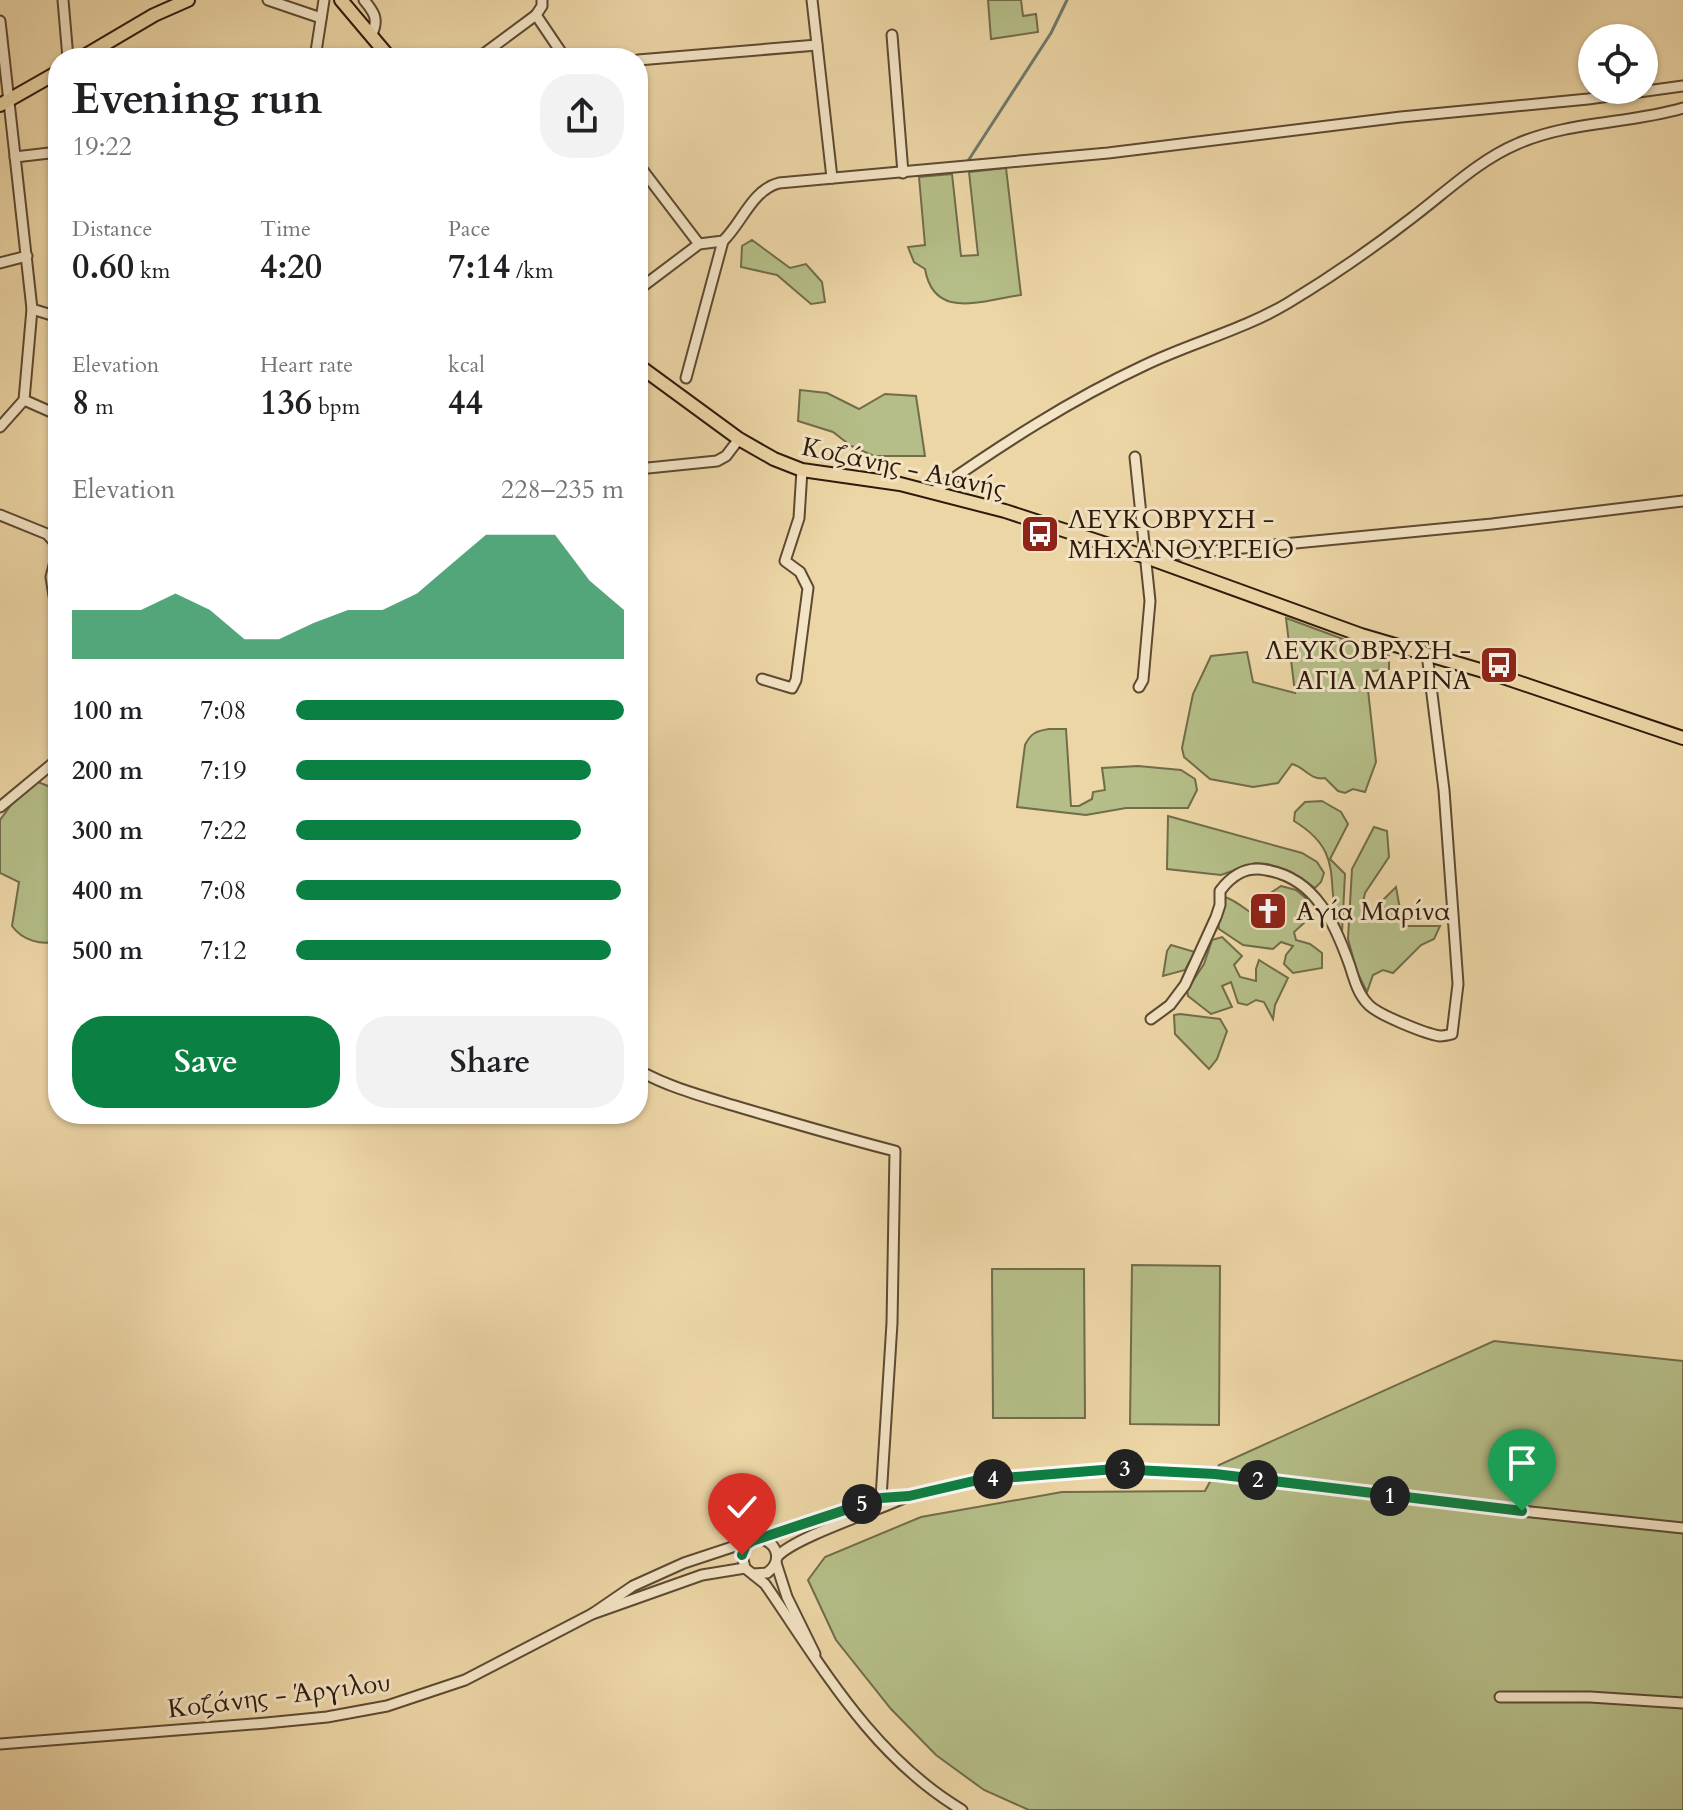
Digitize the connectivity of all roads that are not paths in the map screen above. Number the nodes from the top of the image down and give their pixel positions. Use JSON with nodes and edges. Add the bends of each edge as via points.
{"nodes":[{"id":1,"x":63,"y":0,"type":"edge"},
{"id":2,"x":188,"y":0,"type":"edge"},
{"id":3,"x":268,"y":0,"type":"edge"},
{"id":4,"x":324,"y":0,"type":"edge"},
{"id":5,"x":341,"y":0,"type":"edge"},
{"id":6,"x":364,"y":0,"type":"edge"},
{"id":7,"x":542,"y":0,"type":"edge"},
{"id":8,"x":812,"y":0,"type":"edge"},
{"id":9,"x":373,"y":5,"type":"edge"},
{"id":10,"x":536,"y":15,"type":"junction"},
{"id":11,"x":321,"y":18,"type":"junction"},
{"id":12,"x":0,"y":21,"type":"edge"},
{"id":13,"x":372,"y":34,"type":"junction"},
{"id":14,"x":892,"y":35,"type":"dead end"},
{"id":15,"x":817,"y":45,"type":"junction"},
{"id":16,"x":67,"y":48,"type":"edge"},
{"id":17,"x":98,"y":48,"type":"edge"},
{"id":18,"x":316,"y":48,"type":"edge"},
{"id":19,"x":380,"y":48,"type":"edge"},
{"id":20,"x":491,"y":48,"type":"edge"},
{"id":21,"x":558,"y":48,"type":"edge"},
{"id":22,"x":648,"y":59,"type":"edge"},
{"id":23,"x":48,"y":78,"type":"edge"},
{"id":24,"x":1683,"y":86,"type":"edge"},
{"id":25,"x":4,"y":103,"type":"edge"},
{"id":26,"x":1683,"y":108,"type":"edge"},
{"id":27,"x":48,"y":153,"type":"edge"},
{"id":28,"x":15,"y":157,"type":"junction"},
{"id":29,"x":903,"y":173,"type":"junction"},
{"id":30,"x":832,"y":178,"type":"junction"},
{"id":31,"x":648,"y":180,"type":"edge"},
{"id":32,"x":723,"y":241,"type":"junction"},
{"id":33,"x":699,"y":244,"type":"junction"},
{"id":34,"x":27,"y":256,"type":"junction"},
{"id":35,"x":0,"y":263,"type":"edge"},
{"id":36,"x":648,"y":282,"type":"edge"},
{"id":37,"x":32,"y":309,"type":"junction"},
{"id":38,"x":48,"y":314,"type":"edge"},
{"id":39,"x":648,"y":372,"type":"edge"},
{"id":40,"x":686,"y":378,"type":"dead end"},
{"id":41,"x":24,"y":400,"type":"junction"},
{"id":42,"x":48,"y":411,"type":"edge"},
{"id":43,"x":0,"y":427,"type":"edge"},
{"id":44,"x":739,"y":439,"type":"junction"},
{"id":45,"x":1135,"y":457,"type":"dead end"},
{"id":46,"x":648,"y":468,"type":"edge"},
{"id":47,"x":802,"y":470,"type":"junction"},
{"id":48,"x":935,"y":491,"type":"junction"},
{"id":49,"x":1683,"y":501,"type":"edge"},
{"id":50,"x":0,"y":515,"type":"edge"},
{"id":51,"x":48,"y":535,"type":"edge"},
{"id":52,"x":1146,"y":557,"type":"junction"},
{"id":53,"x":1427,"y":654,"type":"junction"},
{"id":54,"x":762,"y":679,"type":"dead end"},
{"id":55,"x":1139,"y":687,"type":"dead end"},
{"id":56,"x":1683,"y":738,"type":"edge"},
{"id":57,"x":48,"y":767,"type":"edge"},
{"id":58,"x":0,"y":807,"type":"edge"},
{"id":59,"x":1151,"y":1019,"type":"dead end"},
{"id":60,"x":648,"y":1075,"type":"edge"},
{"id":61,"x":909,"y":1496,"type":"junction"},
{"id":62,"x":881,"y":1498,"type":"junction"},
{"id":63,"x":1683,"y":1528,"type":"edge"},
{"id":64,"x":760,"y":1539,"type":"junction"},
{"id":65,"x":748,"y":1543,"type":"junction"},
{"id":66,"x":777,"y":1560,"type":"junction"},
{"id":67,"x":749,"y":1571,"type":"junction"},
{"id":68,"x":592,"y":1614,"type":"junction"},
{"id":69,"x":820,"y":1664,"type":"junction"},
{"id":70,"x":1500,"y":1697,"type":"dead end"},
{"id":71,"x":1683,"y":1703,"type":"edge"},
{"id":72,"x":0,"y":1744,"type":"edge"},
{"id":73,"x":962,"y":1810,"type":"edge"}],
"edges":[{"from":1,"to":16,"type":"street"},
{"from":2,"to":17,"type":"main road"},
{"from":3,"to":11,"type":"street"},
{"from":4,"to":11,"type":"street"},
{"from":5,"to":13,"type":"main road"},
{"from":6,"to":9,"type":"street"},
{"from":7,"to":10,"type":"street"},
{"from":8,"to":15,"type":"street"},
{"from":9,"to":13,"type":"street","via":[[377,24]]},
{"from":10,"to":20,"type":"street"},
{"from":10,"to":21,"type":"street"},
{"from":11,"to":18,"type":"street"},
{"from":12,"to":25,"type":"street"},
{"from":13,"to":19,"type":"main road"},
{"from":14,"to":29,"type":"street"},
{"from":15,"to":22,"type":"street"},
{"from":15,"to":30,"type":"street"},
{"from":23,"to":25,"type":"main road"},
{"from":24,"to":29,"type":"street"},
{"from":25,"to":28,"type":"street"},
{"from":26,"to":48,"type":"street","via":[[1516,144],[1289,302],[1124,375]]},
{"from":27,"to":28,"type":"street"},
{"from":28,"to":34,"type":"street"},
{"from":29,"to":30,"type":"street"},
{"from":30,"to":32,"type":"street","via":[[768,186]]},
{"from":31,"to":33,"type":"street"},
{"from":32,"to":33,"type":"street"},
{"from":32,"to":40,"type":"street"},
{"from":33,"to":36,"type":"street"},
{"from":34,"to":35,"type":"street"},
{"from":34,"to":37,"type":"street"},
{"from":37,"to":38,"type":"street"},
{"from":37,"to":41,"type":"street"},
{"from":39,"to":44,"type":"main road","name":"Κοζάνης - Αιανής"},
{"from":41,"to":42,"type":"street"},
{"from":41,"to":43,"type":"street"},
{"from":44,"to":46,"type":"street","via":[[717,461]]},
{"from":44,"to":47,"type":"main road","name":"Κοζάνης - Αιανής"},
{"from":45,"to":52,"type":"street"},
{"from":47,"to":48,"type":"main road","name":"Κοζάνης - Αιανής"},
{"from":47,"to":54,"type":"street","via":[[799,518],[785,561],[800,572],[808,588],[796,680],[792,688]]},
{"from":48,"to":52,"type":"main road","name":"Κοζάνης - Αιανής"},
{"from":49,"to":52,"type":"street"},
{"from":50,"to":51,"type":"street"},
{"from":52,"to":53,"type":"main road","name":"Κοζάνης - Αιανής"},
{"from":52,"to":55,"type":"street","via":[[1149,630]]},
{"from":53,"to":56,"type":"main road","name":"Κοζάνης - Αιανής"},
{"from":53,"to":59,"type":"street","via":[[1444,790],[1458,984],[1452,1034],[1440,1036],[1369,1006],[1332,921],[1315,896],[1287,876],[1257,868],[1235,876],[1220,891],[1216,917],[1185,985]]},
{"from":57,"to":58,"type":"street"},
{"from":60,"to":62,"type":"street","via":[[711,1099],[895,1151]]},
{"from":61,"to":62,"type":"street","name":"Κοζάνης - Άργιλου"},
{"from":61,"to":63,"type":"street","name":"Κοζάνης - Άργιλου","via":[[978,1480],[1129,1469],[1215,1474]]},
{"from":61,"to":66,"type":"street","name":"Κοζάνης - Άργιλου","via":[[799,1542]]},
{"from":62,"to":64,"type":"street","name":"Κοζάνης - Άργιλου"},
{"from":64,"to":65,"type":"street","name":"Κοζάνης - Άργιλου"},
{"from":64,"to":66,"type":"street","via":[[774,1546]]},
{"from":65,"to":67,"type":"street","via":[[742,1555]]},
{"from":65,"to":68,"type":"street","name":"Κοζάνης - Άργιλου","via":[[649,1578]]},
{"from":66,"to":67,"type":"street","name":"Κοζάνης - Άργιλου","via":[[767,1573]]},
{"from":66,"to":69,"type":"street","via":[[787,1597]]},
{"from":67,"to":68,"type":"street","name":"Κοζάνης - Άργιλου","via":[[702,1575]]},
{"from":67,"to":69,"type":"street","via":[[765,1584]]},
{"from":68,"to":72,"type":"street","name":"Κοζάνης - Άργιλου","via":[[465,1680],[387,1706],[266,1723]]},
{"from":69,"to":73,"type":"street","via":[[885,1750]]},
{"from":70,"to":71,"type":"street"}]}
